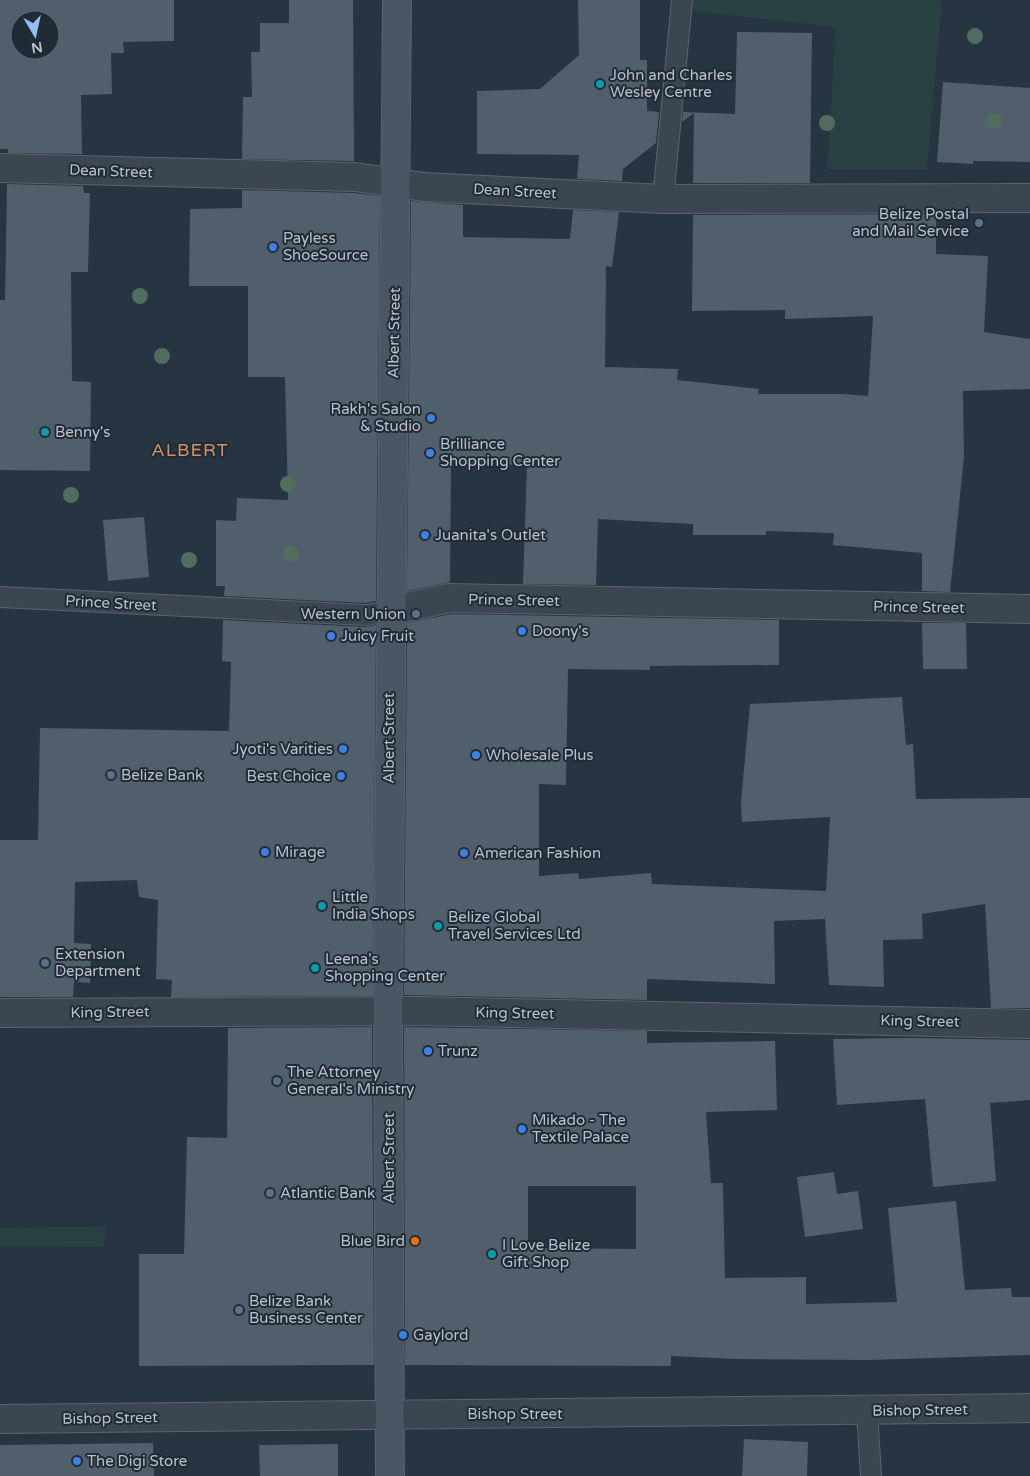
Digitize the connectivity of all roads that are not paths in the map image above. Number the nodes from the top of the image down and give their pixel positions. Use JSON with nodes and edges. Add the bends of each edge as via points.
{"nodes":[{"id":1,"x":396,"y":0,"type":"edge"},
{"id":2,"x":682,"y":0,"type":"edge"},
{"id":3,"x":0,"y":168,"type":"edge"},
{"id":4,"x":396,"y":182,"type":"junction"},
{"id":5,"x":1030,"y":198,"type":"edge"},
{"id":6,"x":663,"y":199,"type":"junction"},
{"id":7,"x":0,"y":597,"type":"edge"},
{"id":8,"x":1030,"y":609,"type":"edge"},
{"id":9,"x":390,"y":610,"type":"junction"},
{"id":10,"x":388,"y":1011,"type":"junction"},
{"id":11,"x":0,"y":1013,"type":"edge"},
{"id":12,"x":1030,"y":1024,"type":"edge"},
{"id":13,"x":1030,"y":1408,"type":"edge"},
{"id":14,"x":867,"y":1411,"type":"junction"},
{"id":15,"x":391,"y":1415,"type":"junction"},
{"id":16,"x":0,"y":1419,"type":"edge"},
{"id":17,"x":390,"y":1476,"type":"edge"},
{"id":18,"x":871,"y":1476,"type":"edge"}],
"edges":[{"from":1,"to":4,"type":"main road","name":"Albert Street"},
{"from":2,"to":6,"type":"lane"},
{"from":3,"to":4,"type":"street","name":"Dean Street","via":[[354,177]]},
{"from":4,"to":6,"type":"street","name":"Dean Street"},
{"from":4,"to":9,"type":"main road","name":"Albert Street"},
{"from":5,"to":6,"type":"street","name":"Dean Street"},
{"from":7,"to":9,"type":"lane","name":"Prince Street","via":[[366,615]]},
{"from":8,"to":9,"type":"street","name":"Prince Street","via":[[448,598]]},
{"from":9,"to":10,"type":"main road","name":"Albert Street"},
{"from":10,"to":11,"type":"street","name":"King Street"},
{"from":10,"to":12,"type":"street","name":"King Street"},
{"from":10,"to":15,"type":"main road","name":"Albert Street"},
{"from":13,"to":14,"type":"street","name":"Bishop Street"},
{"from":14,"to":15,"type":"street","name":"Bishop Street"},
{"from":14,"to":18,"type":"lane"},
{"from":15,"to":16,"type":"street","name":"Bishop Street"},
{"from":15,"to":17,"type":"main road","name":"Albert Street"}]}
